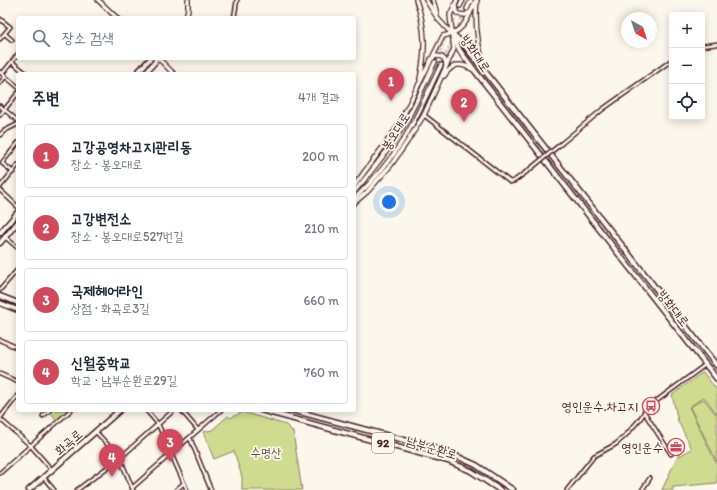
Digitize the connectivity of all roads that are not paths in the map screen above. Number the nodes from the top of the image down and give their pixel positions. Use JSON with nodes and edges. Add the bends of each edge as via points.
{"nodes":[{"id":1,"x":98,"y":0,"type":"edge"},
{"id":2,"x":188,"y":0,"type":"edge"},
{"id":3,"x":237,"y":0,"type":"edge"},
{"id":4,"x":416,"y":0,"type":"edge"},
{"id":5,"x":426,"y":0,"type":"edge"},
{"id":6,"x":433,"y":0,"type":"edge"},
{"id":7,"x":463,"y":0,"type":"edge"},
{"id":8,"x":471,"y":0,"type":"edge"},
{"id":9,"x":477,"y":0,"type":"edge"},
{"id":10,"x":456,"y":1,"type":"edge"},
{"id":11,"x":460,"y":6,"type":"tunnel mouth"},
{"id":12,"x":467,"y":9,"type":"tunnel mouth"},
{"id":13,"x":471,"y":11,"type":"junction"},
{"id":14,"x":115,"y":16,"type":"edge"},
{"id":15,"x":186,"y":16,"type":"edge"},
{"id":16,"x":234,"y":16,"type":"edge"},
{"id":17,"x":438,"y":18,"type":"junction"},
{"id":18,"x":0,"y":19,"type":"edge"},
{"id":19,"x":4,"y":34,"type":"junction"},
{"id":20,"x":452,"y":34,"type":"junction"},
{"id":21,"x":0,"y":39,"type":"edge"},
{"id":22,"x":12,"y":40,"type":"dead end"},
{"id":23,"x":717,"y":44,"type":"edge"},
{"id":24,"x":705,"y":46,"type":"edge"},
{"id":25,"x":16,"y":57,"type":"edge"},
{"id":26,"x":149,"y":60,"type":"edge"},
{"id":27,"x":156,"y":60,"type":"edge"},
{"id":28,"x":159,"y":60,"type":"edge"},
{"id":29,"x":430,"y":60,"type":"junction"},
{"id":30,"x":12,"y":62,"type":"junction"},
{"id":31,"x":435,"y":62,"type":"tunnel mouth"},
{"id":32,"x":669,"y":62,"type":"edge"},
{"id":33,"x":441,"y":65,"type":"tunnel mouth"},
{"id":34,"x":446,"y":67,"type":"junction"},
{"id":35,"x":475,"y":71,"type":"junction"},
{"id":36,"x":24,"y":72,"type":"edge"},
{"id":37,"x":138,"y":72,"type":"edge"},
{"id":38,"x":146,"y":72,"type":"edge"},
{"id":39,"x":172,"y":72,"type":"edge"},
{"id":40,"x":1,"y":73,"type":"edge"},
{"id":41,"x":486,"y":74,"type":"junction"},
{"id":42,"x":5,"y":77,"type":"junction"},
{"id":43,"x":440,"y":80,"type":"junction"},
{"id":44,"x":0,"y":83,"type":"edge"},
{"id":45,"x":16,"y":85,"type":"edge"},
{"id":46,"x":418,"y":87,"type":"junction"},
{"id":47,"x":16,"y":95,"type":"edge"},
{"id":48,"x":0,"y":106,"type":"edge"},
{"id":49,"x":4,"y":110,"type":"junction"},
{"id":50,"x":0,"y":115,"type":"edge"},
{"id":51,"x":424,"y":115,"type":"junction"},
{"id":52,"x":16,"y":119,"type":"edge"},
{"id":53,"x":16,"y":125,"type":"edge"},
{"id":54,"x":0,"y":135,"type":"edge"},
{"id":55,"x":16,"y":146,"type":"edge"},
{"id":56,"x":16,"y":168,"type":"edge"},
{"id":57,"x":13,"y":172,"type":"junction"},
{"id":58,"x":356,"y":182,"type":"edge"},
{"id":59,"x":0,"y":187,"type":"edge"},
{"id":60,"x":0,"y":190,"type":"edge"},
{"id":61,"x":356,"y":190,"type":"edge"},
{"id":62,"x":356,"y":197,"type":"edge"},
{"id":63,"x":356,"y":201,"type":"edge"},
{"id":64,"x":16,"y":204,"type":"edge"},
{"id":65,"x":16,"y":214,"type":"edge"},
{"id":66,"x":16,"y":224,"type":"edge"},
{"id":67,"x":0,"y":232,"type":"edge"},
{"id":68,"x":5,"y":237,"type":"junction"},
{"id":69,"x":0,"y":243,"type":"edge"},
{"id":70,"x":16,"y":246,"type":"edge"},
{"id":71,"x":16,"y":271,"type":"edge"},
{"id":72,"x":0,"y":290,"type":"edge"},
{"id":73,"x":0,"y":296,"type":"edge"},
{"id":74,"x":16,"y":302,"type":"edge"},
{"id":75,"x":0,"y":303,"type":"edge"},
{"id":76,"x":16,"y":309,"type":"edge"},
{"id":77,"x":0,"y":340,"type":"edge"},
{"id":78,"x":16,"y":347,"type":"edge"},
{"id":79,"x":706,"y":365,"type":"junction"},
{"id":80,"x":717,"y":366,"type":"edge"},
{"id":81,"x":0,"y":374,"type":"edge"},
{"id":82,"x":717,"y":379,"type":"edge"},
{"id":83,"x":16,"y":381,"type":"edge"},
{"id":84,"x":16,"y":398,"type":"edge"},
{"id":85,"x":48,"y":412,"type":"edge"},
{"id":86,"x":69,"y":412,"type":"edge"},
{"id":87,"x":118,"y":412,"type":"edge"},
{"id":88,"x":148,"y":412,"type":"edge"},
{"id":89,"x":172,"y":412,"type":"edge"},
{"id":90,"x":183,"y":412,"type":"edge"},
{"id":91,"x":219,"y":412,"type":"edge"},
{"id":92,"x":268,"y":412,"type":"edge"},
{"id":93,"x":299,"y":412,"type":"edge"},
{"id":94,"x":644,"y":412,"type":"junction"},
{"id":95,"x":43,"y":416,"type":"dead end"},
{"id":96,"x":0,"y":419,"type":"edge"},
{"id":97,"x":158,"y":424,"type":"junction"},
{"id":98,"x":198,"y":430,"type":"junction"},
{"id":99,"x":96,"y":432,"type":"junction"},
{"id":100,"x":190,"y":438,"type":"junction"},
{"id":101,"x":31,"y":446,"type":"junction"},
{"id":102,"x":172,"y":454,"type":"junction"},
{"id":103,"x":672,"y":454,"type":"dead end"},
{"id":104,"x":120,"y":458,"type":"junction"},
{"id":105,"x":52,"y":470,"type":"junction"},
{"id":106,"x":0,"y":473,"type":"edge"},
{"id":107,"x":44,"y":478,"type":"junction"},
{"id":108,"x":650,"y":478,"type":"dead end"},
{"id":109,"x":184,"y":483,"type":"junction"},
{"id":110,"x":133,"y":489,"type":"edge"},
{"id":111,"x":30,"y":490,"type":"edge"},
{"id":112,"x":54,"y":490,"type":"edge"},
{"id":113,"x":77,"y":490,"type":"edge"},
{"id":114,"x":176,"y":490,"type":"edge"},
{"id":115,"x":187,"y":490,"type":"edge"},
{"id":116,"x":211,"y":490,"type":"edge"},
{"id":117,"x":500,"y":490,"type":"edge"},
{"id":118,"x":513,"y":490,"type":"edge"},
{"id":119,"x":567,"y":490,"type":"edge"},
{"id":120,"x":642,"y":490,"type":"edge"}],
"edges":[{"from":1,"to":14,"type":"street"},
{"from":2,"to":15,"type":"street"},
{"from":3,"to":16,"type":"street"},
{"from":4,"to":46,"type":"street","via":[[425,39]]},
{"from":5,"to":17,"type":"street"},
{"from":6,"to":17,"type":"street"},
{"from":7,"to":11,"type":"street"},
{"from":8,"to":12,"type":"street"},
{"from":9,"to":13,"type":"street"},
{"from":9,"to":41,"type":"street","via":[[476,32]]},
{"from":10,"to":13,"type":"street","via":[[455,9],[458,14],[465,15]]},
{"from":10,"to":20,"type":"street","via":[[450,15]]},
{"from":13,"to":20,"type":"street","via":[[466,23]]},
{"from":17,"to":20,"type":"street"},
{"from":18,"to":19,"type":"street","via":[[10,27]]},
{"from":19,"to":21,"type":"street"},
{"from":19,"to":22,"type":"street"},
{"from":20,"to":29,"type":"street","via":[[442,36]]},
{"from":20,"to":34,"type":"street","via":[[454,49]]},
{"from":20,"to":35,"type":"main road","name":"방화대로","via":[[460,51]]},
{"from":20,"to":41,"type":"main road","name":"방화대로","via":[[465,46]]},
{"from":23,"to":24,"type":"street"},
{"from":25,"to":30,"type":"street"},
{"from":26,"to":37,"type":"main road"},
{"from":27,"to":38,"type":"main road"},
{"from":28,"to":39,"type":"street"},
{"from":29,"to":34,"type":"street","via":[[442,56]]},
{"from":29,"to":46,"type":"street"},
{"from":30,"to":36,"type":"street"},
{"from":30,"to":40,"type":"street"},
{"from":31,"to":61,"type":"street","name":"봉오대로","via":[[403,128]]},
{"from":32,"to":51,"type":"street","bridge":true,"via":[[603,109],[529,170],[510,182]]},
{"from":33,"to":62,"type":"street","name":"봉오대로","via":[[404,138]]},
{"from":34,"to":43,"type":"street"},
{"from":35,"to":43,"type":"street","via":[[461,65],[453,66]]},
{"from":35,"to":79,"type":"main road","name":"방화대로"},
{"from":40,"to":42,"type":"street"},
{"from":41,"to":80,"type":"main road","name":"방화대로"},
{"from":42,"to":44,"type":"street"},
{"from":42,"to":45,"type":"street"},
{"from":43,"to":51,"type":"street"},
{"from":46,"to":58,"type":"street","via":[[397,128]]},
{"from":47,"to":49,"type":"street"},
{"from":48,"to":49,"type":"street"},
{"from":49,"to":50,"type":"street"},
{"from":49,"to":52,"type":"street"},
{"from":51,"to":63,"type":"street","via":[[391,165]]},
{"from":53,"to":54,"type":"street"},
{"from":55,"to":57,"type":"street","via":[[2,163]]},
{"from":56,"to":57,"type":"street"},
{"from":57,"to":59,"type":"street"},
{"from":60,"to":64,"type":"street"},
{"from":65,"to":67,"type":"main road"},
{"from":66,"to":68,"type":"main road"},
{"from":68,"to":69,"type":"main road"},
{"from":68,"to":70,"type":"street"},
{"from":71,"to":72,"type":"street"},
{"from":73,"to":74,"type":"main road"},
{"from":75,"to":76,"type":"main road"},
{"from":77,"to":78,"type":"street"},
{"from":79,"to":82,"type":"main road","name":"방화대로"},
{"from":79,"to":94,"type":"street"},
{"from":81,"to":83,"type":"street"},
{"from":84,"to":96,"type":"street"},
{"from":85,"to":95,"type":"street"},
{"from":86,"to":101,"type":"street"},
{"from":87,"to":99,"type":"main road","name":"화곡로"},
{"from":88,"to":97,"type":"street"},
{"from":89,"to":97,"type":"street"},
{"from":90,"to":98,"type":"street"},
{"from":91,"to":98,"type":"street"},
{"from":92,"to":117,"type":"main road","name":"남부순환로","number":"92","via":[[448,461],[471,471]]},
{"from":93,"to":118,"type":"main road","name":"남부순환로","number":"92","via":[[445,451],[476,465]]},
{"from":94,"to":103,"type":"street"},
{"from":94,"to":119,"type":"street","via":[[616,444],[594,456]]},
{"from":96,"to":101,"type":"street"},
{"from":97,"to":102,"type":"street"},
{"from":97,"to":104,"type":"street"},
{"from":98,"to":100,"type":"street"},
{"from":99,"to":104,"type":"street"},
{"from":99,"to":105,"type":"main road","name":"화곡로"},
{"from":100,"to":102,"type":"street"},
{"from":100,"to":116,"type":"street"},
{"from":101,"to":105,"type":"street"},
{"from":101,"to":106,"type":"street"},
{"from":102,"to":109,"type":"street"},
{"from":102,"to":110,"type":"street"},
{"from":104,"to":110,"type":"street"},
{"from":104,"to":113,"type":"street"},
{"from":105,"to":107,"type":"main road","name":"화곡로"},
{"from":107,"to":111,"type":"main road","name":"화곡로"},
{"from":107,"to":112,"type":"street"},
{"from":108,"to":120,"type":"street"},
{"from":109,"to":114,"type":"street"},
{"from":109,"to":115,"type":"street"}]}
